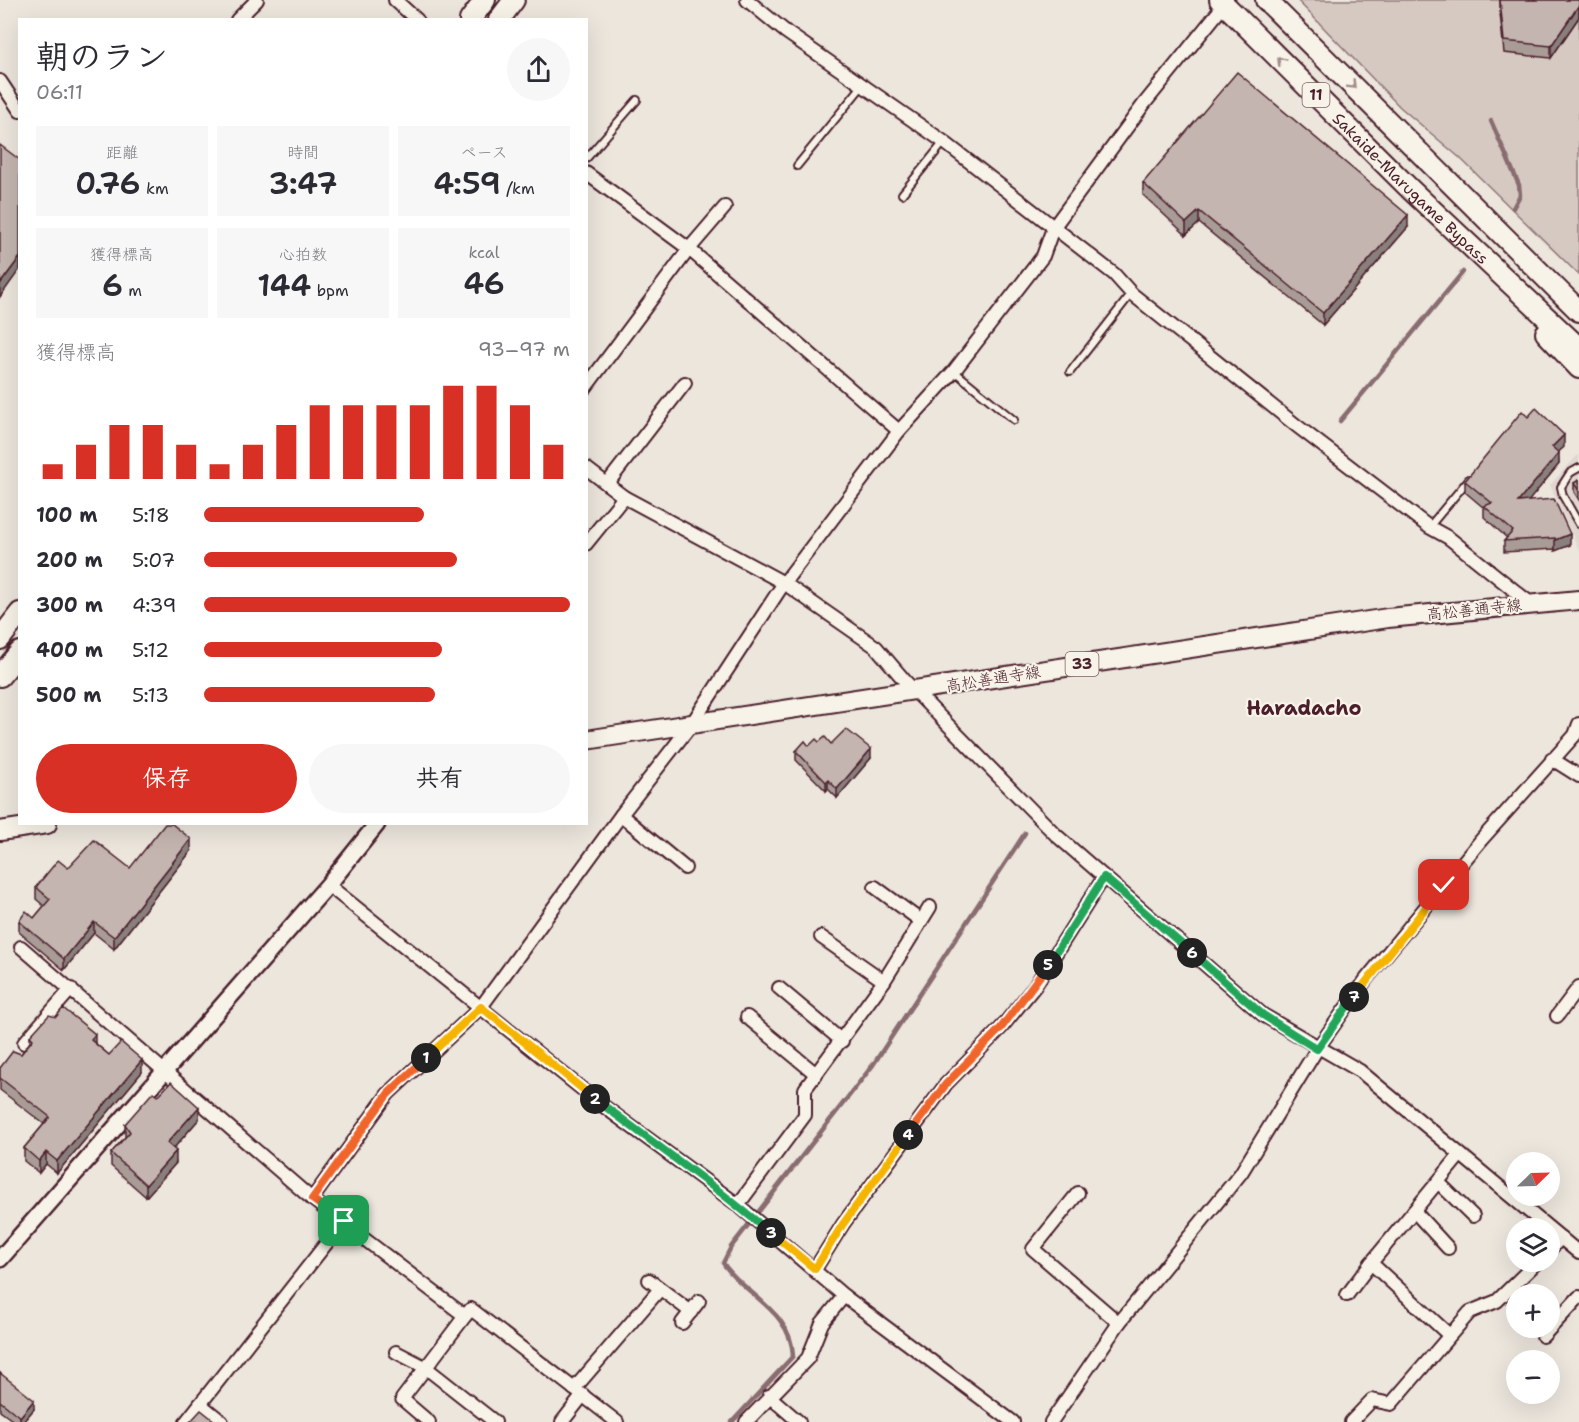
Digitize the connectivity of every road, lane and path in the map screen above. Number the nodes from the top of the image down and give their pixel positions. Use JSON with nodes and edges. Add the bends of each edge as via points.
{"nodes":[{"id":1,"x":257,"y":0,"type":"edge"},
{"id":2,"x":395,"y":0,"type":"edge"},
{"id":3,"x":485,"y":0,"type":"edge"},
{"id":4,"x":514,"y":0,"type":"edge"},
{"id":5,"x":747,"y":0,"type":"edge"},
{"id":6,"x":1266,"y":0,"type":"edge"},
{"id":7,"x":1224,"y":2,"type":"edge"},
{"id":8,"x":239,"y":18,"type":"edge"},
{"id":9,"x":415,"y":18,"type":"edge"},
{"id":10,"x":472,"y":18,"type":"edge"},
{"id":11,"x":500,"y":18,"type":"edge"},
{"id":12,"x":0,"y":81,"type":"edge"},
{"id":13,"x":862,"y":86,"type":"junction"},
{"id":14,"x":636,"y":100,"type":"dead end"},
{"id":15,"x":18,"y":108,"type":"edge"},
{"id":16,"x":944,"y":142,"type":"junction"},
{"id":17,"x":1422,"y":154,"type":"junction"},
{"id":18,"x":588,"y":157,"type":"edge"},
{"id":19,"x":797,"y":166,"type":"dead end"},
{"id":20,"x":588,"y":174,"type":"edge"},
{"id":21,"x":1412,"y":191,"type":"junction"},
{"id":22,"x":902,"y":194,"type":"dead end"},
{"id":23,"x":725,"y":207,"type":"dead end"},
{"id":24,"x":1053,"y":228,"type":"junction"},
{"id":25,"x":689,"y":249,"type":"junction"},
{"id":26,"x":1132,"y":294,"type":"junction"},
{"id":27,"x":1579,"y":294,"type":"edge"},
{"id":28,"x":1579,"y":311,"type":"edge"},
{"id":29,"x":1579,"y":348,"type":"edge"},
{"id":30,"x":1579,"y":369,"type":"edge"},
{"id":31,"x":954,"y":371,"type":"junction"},
{"id":32,"x":1070,"y":372,"type":"dead end"},
{"id":33,"x":686,"y":383,"type":"dead end"},
{"id":34,"x":588,"y":384,"type":"edge"},
{"id":35,"x":1014,"y":420,"type":"dead end"},
{"id":36,"x":899,"y":431,"type":"junction"},
{"id":37,"x":1579,"y":468,"type":"edge"},
{"id":38,"x":588,"y":470,"type":"edge"},
{"id":39,"x":1472,"y":476,"type":"edge"},
{"id":40,"x":607,"y":484,"type":"junction"},
{"id":41,"x":624,"y":497,"type":"junction"},
{"id":42,"x":1579,"y":524,"type":"edge"},
{"id":43,"x":1430,"y":527,"type":"junction"},
{"id":44,"x":588,"y":542,"type":"edge"},
{"id":45,"x":784,"y":583,"type":"junction"},
{"id":46,"x":1579,"y":600,"type":"edge"},
{"id":47,"x":1530,"y":603,"type":"junction"},
{"id":48,"x":18,"y":616,"type":"edge"},
{"id":49,"x":0,"y":639,"type":"edge"},
{"id":50,"x":14,"y":653,"type":"edge"},
{"id":51,"x":0,"y":676,"type":"edge"},
{"id":52,"x":915,"y":690,"type":"junction"},
{"id":53,"x":1579,"y":724,"type":"edge"},
{"id":54,"x":691,"y":725,"type":"junction"},
{"id":55,"x":588,"y":740,"type":"edge"},
{"id":56,"x":1552,"y":759,"type":"junction"},
{"id":57,"x":1579,"y":776,"type":"edge"},
{"id":58,"x":621,"y":815,"type":"junction"},
{"id":59,"x":39,"y":825,"type":"edge"},
{"id":60,"x":376,"y":825,"type":"edge"},
{"id":61,"x":0,"y":831,"type":"edge"},
{"id":62,"x":685,"y":868,"type":"dead end"},
{"id":63,"x":1104,"y":877,"type":"junction"},
{"id":64,"x":328,"y":885,"type":"junction"},
{"id":65,"x":875,"y":887,"type":"dead end"},
{"id":66,"x":930,"y":907,"type":"dead end"},
{"id":67,"x":921,"y":921,"type":"junction"},
{"id":68,"x":821,"y":937,"type":"dead end"},
{"id":69,"x":21,"y":947,"type":"dead end"},
{"id":70,"x":884,"y":981,"type":"junction"},
{"id":71,"x":1579,"y":987,"type":"edge"},
{"id":72,"x":779,"y":988,"type":"dead end"},
{"id":73,"x":71,"y":989,"type":"junction"},
{"id":74,"x":481,"y":1007,"type":"junction"},
{"id":75,"x":1557,"y":1016,"type":"dead end"},
{"id":76,"x":747,"y":1017,"type":"dead end"},
{"id":77,"x":842,"y":1041,"type":"junction"},
{"id":78,"x":24,"y":1044,"type":"dead end"},
{"id":79,"x":1317,"y":1049,"type":"junction"},
{"id":80,"x":164,"y":1072,"type":"junction"},
{"id":81,"x":816,"y":1074,"type":"junction"},
{"id":82,"x":1460,"y":1155,"type":"junction"},
{"id":83,"x":1438,"y":1182,"type":"junction"},
{"id":84,"x":1078,"y":1193,"type":"dead end"},
{"id":85,"x":312,"y":1199,"type":"junction"},
{"id":86,"x":738,"y":1205,"type":"junction"},
{"id":87,"x":1414,"y":1211,"type":"junction"},
{"id":88,"x":1473,"y":1216,"type":"dead end"},
{"id":89,"x":344,"y":1221,"type":"junction"},
{"id":90,"x":1561,"y":1238,"type":"joint"},
{"id":91,"x":1448,"y":1248,"type":"dead end"},
{"id":92,"x":1579,"y":1252,"type":"edge"},
{"id":93,"x":0,"y":1259,"type":"edge"},
{"id":94,"x":1371,"y":1263,"type":"junction"},
{"id":95,"x":815,"y":1269,"type":"junction"},
{"id":96,"x":1527,"y":1272,"type":"edge"},
{"id":97,"x":649,"y":1280,"type":"dead end"},
{"id":98,"x":660,"y":1289,"type":"junction"},
{"id":99,"x":1347,"y":1295,"type":"dead end"},
{"id":100,"x":844,"y":1296,"type":"junction"},
{"id":101,"x":1579,"y":1297,"type":"edge"},
{"id":102,"x":465,"y":1316,"type":"junction"},
{"id":103,"x":1560,"y":1318,"type":"edge"},
{"id":104,"x":682,"y":1323,"type":"dead end"},
{"id":105,"x":1119,"y":1323,"type":"junction"},
{"id":106,"x":1448,"y":1335,"type":"junction"},
{"id":107,"x":396,"y":1352,"type":"dead end"},
{"id":108,"x":425,"y":1367,"type":"junction"},
{"id":109,"x":578,"y":1392,"type":"junction"},
{"id":110,"x":769,"y":1396,"type":"junction"},
{"id":111,"x":200,"y":1404,"type":"junction"},
{"id":112,"x":186,"y":1422,"type":"edge"},
{"id":113,"x":222,"y":1422,"type":"edge"},
{"id":114,"x":429,"y":1422,"type":"edge"},
{"id":115,"x":495,"y":1422,"type":"edge"},
{"id":116,"x":562,"y":1422,"type":"edge"},
{"id":117,"x":617,"y":1422,"type":"edge"},
{"id":118,"x":746,"y":1422,"type":"edge"},
{"id":119,"x":799,"y":1422,"type":"edge"},
{"id":120,"x":1013,"y":1422,"type":"edge"},
{"id":121,"x":1051,"y":1422,"type":"edge"},
{"id":122,"x":1351,"y":1422,"type":"edge"}],
"edges":[{"from":1,"to":8,"type":"street"},
{"from":2,"to":9,"type":"street"},
{"from":3,"to":10,"type":"highway"},
{"from":4,"to":11,"type":"highway"},
{"from":5,"to":13,"type":"street"},
{"from":6,"to":17,"type":"highway","name":"Sakaide-Marugame Bypass","number":"11","one_way":true},
{"from":21,"to":7,"type":"highway","name":"Sakaide-Marugame Bypass","number":"11","one_way":true},
{"from":7,"to":24,"type":"street"},
{"from":12,"to":15,"type":"street"},
{"from":13,"to":16,"type":"street"},
{"from":13,"to":19,"type":"lane"},
{"from":14,"to":18,"type":"lane"},
{"from":16,"to":22,"type":"lane"},
{"from":16,"to":24,"type":"street"},
{"from":17,"to":27,"type":"highway","number":"11","via":[[1499,217]]},
{"from":17,"to":28,"type":"highway","name":"Sakaide-Marugame Bypass","number":"11"},
{"from":20,"to":25,"type":"street"},
{"from":21,"to":29,"type":"highway","name":"Sakaide-Marugame Bypass","number":"11"},
{"from":21,"to":30,"type":"highway"},
{"from":23,"to":25,"type":"street"},
{"from":24,"to":26,"type":"street","via":[[1114,273]]},
{"from":24,"to":31,"type":"street","via":[[1043,256]]},
{"from":25,"to":34,"type":"street"},
{"from":25,"to":36,"type":"street"},
{"from":26,"to":32,"type":"lane"},
{"from":26,"to":43,"type":"street"},
{"from":31,"to":35,"type":"lane"},
{"from":31,"to":36,"type":"street"},
{"from":33,"to":40,"type":"street"},
{"from":36,"to":45,"type":"street"},
{"from":37,"to":42,"type":"lane","via":[[1569,473],[1561,487]]},
{"from":38,"to":40,"type":"street"},
{"from":39,"to":43,"type":"lane"},
{"from":40,"to":41,"type":"street"},
{"from":41,"to":44,"type":"street"},
{"from":41,"to":45,"type":"street"},
{"from":43,"to":47,"type":"street"},
{"from":45,"to":52,"type":"street","via":[[876,647]]},
{"from":45,"to":54,"type":"street"},
{"from":46,"to":47,"type":"main road","name":"高松善通寺線","number":"33"},
{"from":47,"to":52,"type":"main road","name":"高松善通寺線","number":"33","via":[[1388,618]]},
{"from":48,"to":49,"type":"highway"},
{"from":50,"to":51,"type":"highway"},
{"from":52,"to":54,"type":"main road","name":"高松善通寺線","number":"33"},
{"from":52,"to":63,"type":"street","via":[[1056,835]]},
{"from":53,"to":56,"type":"street","via":[[1575,735]]},
{"from":54,"to":55,"type":"main road","name":"高松善通寺線","number":"33"},
{"from":54,"to":58,"type":"street"},
{"from":56,"to":57,"type":"street"},
{"from":56,"to":79,"type":"street","via":[[1367,978]]},
{"from":58,"to":62,"type":"street"},
{"from":58,"to":74,"type":"street"},
{"from":59,"to":61,"type":"main road"},
{"from":60,"to":64,"type":"street"},
{"from":63,"to":79,"type":"street","via":[[1263,1015]]},
{"from":63,"to":95,"type":"street","via":[[1035,986],[1001,1028],[946,1084],[843,1224]]},
{"from":64,"to":74,"type":"street"},
{"from":64,"to":80,"type":"street"},
{"from":65,"to":67,"type":"street"},
{"from":66,"to":67,"type":"street"},
{"from":67,"to":70,"type":"street"},
{"from":68,"to":70,"type":"street"},
{"from":69,"to":73,"type":"street"},
{"from":70,"to":77,"type":"street"},
{"from":71,"to":75,"type":"street"},
{"from":72,"to":77,"type":"street"},
{"from":73,"to":78,"type":"street"},
{"from":73,"to":80,"type":"street"},
{"from":74,"to":85,"type":"street","via":[[388,1094]]},
{"from":74,"to":86,"type":"street","via":[[602,1105]]},
{"from":76,"to":81,"type":"street"},
{"from":77,"to":81,"type":"street"},
{"from":79,"to":82,"type":"street","via":[[1360,1071]]},
{"from":79,"to":105,"type":"street","via":[[1241,1173]]},
{"from":80,"to":85,"type":"street"},
{"from":80,"to":93,"type":"street"},
{"from":81,"to":86,"type":"street","via":[[805,1089],[805,1115]]},
{"from":82,"to":83,"type":"street"},
{"from":82,"to":90,"type":"street"},
{"from":83,"to":87,"type":"street"},
{"from":83,"to":88,"type":"street"},
{"from":84,"to":105,"type":"street","via":[[1033,1249]]},
{"from":85,"to":89,"type":"street"},
{"from":86,"to":95,"type":"street"},
{"from":87,"to":91,"type":"street"},
{"from":87,"to":94,"type":"street"},
{"from":89,"to":102,"type":"street"},
{"from":89,"to":111,"type":"street"},
{"from":90,"to":92,"type":"street"},
{"from":94,"to":99,"type":"street"},
{"from":94,"to":106,"type":"street"},
{"from":95,"to":100,"type":"street"},
{"from":96,"to":106,"type":"street","via":[[1497,1301],[1470,1312]]},
{"from":97,"to":98,"type":"street"},
{"from":98,"to":104,"type":"street","via":[[695,1307]]},
{"from":98,"to":109,"type":"street"},
{"from":100,"to":110,"type":"street","via":[[822,1323],[808,1358]]},
{"from":100,"to":120,"type":"street"},
{"from":101,"to":103,"type":"street"},
{"from":102,"to":108,"type":"street"},
{"from":102,"to":109,"type":"street","via":[[471,1310]]},
{"from":105,"to":121,"type":"street"},
{"from":106,"to":122,"type":"street","via":[[1392,1404],[1372,1400]]},
{"from":107,"to":108,"type":"street"},
{"from":108,"to":114,"type":"street","via":[[402,1399]]},
{"from":108,"to":115,"type":"street"},
{"from":109,"to":116,"type":"street"},
{"from":109,"to":117,"type":"street"},
{"from":110,"to":118,"type":"street"},
{"from":110,"to":119,"type":"street"},
{"from":111,"to":112,"type":"street"},
{"from":111,"to":113,"type":"street"}]}
